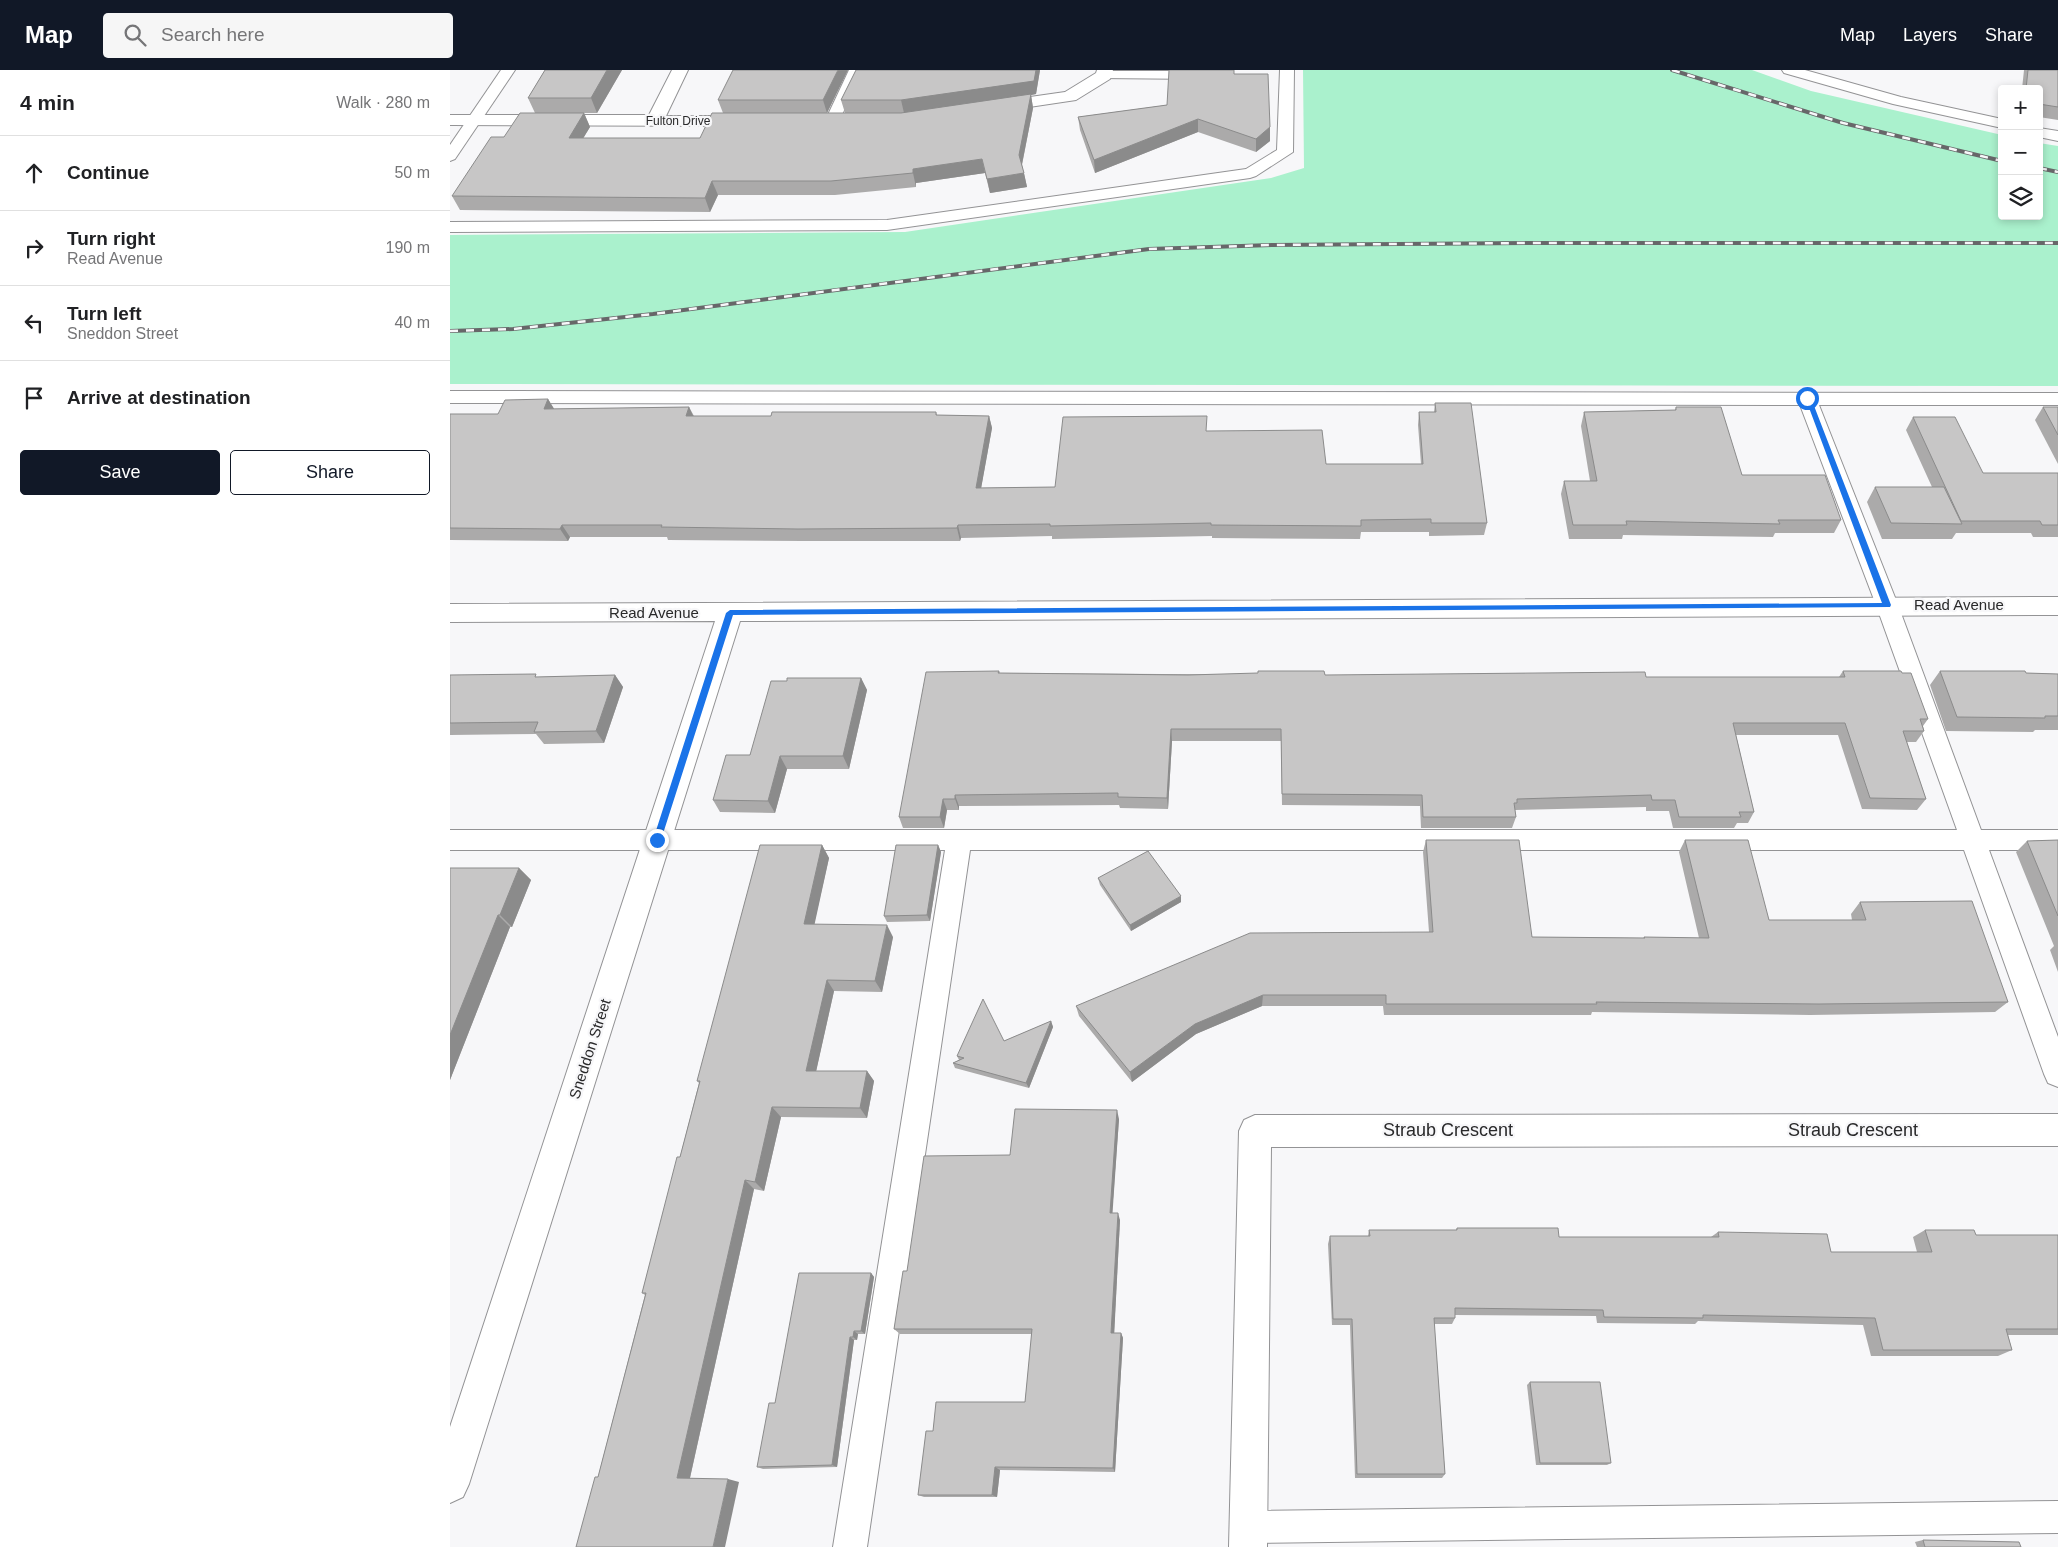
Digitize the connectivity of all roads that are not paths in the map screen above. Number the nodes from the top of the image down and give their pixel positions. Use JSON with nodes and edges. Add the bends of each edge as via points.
{"nodes":[{"id":1,"x":508,"y":70,"type":"edge"},
{"id":2,"x":680,"y":70,"type":"edge"},
{"id":3,"x":856,"y":70,"type":"edge"},
{"id":4,"x":1789,"y":70,"type":"edge"},
{"id":5,"x":1104,"y":72,"type":"edge"},
{"id":6,"x":1287,"y":72,"type":"edge"},
{"id":7,"x":1210,"y":75,"type":"edge"},
{"id":8,"x":1268,"y":75,"type":"edge"},
{"id":9,"x":982,"y":109,"type":"edge"},
{"id":10,"x":450,"y":120,"type":"edge"},
{"id":11,"x":474,"y":120,"type":"junction"},
{"id":12,"x":655,"y":120,"type":"junction"},
{"id":13,"x":764,"y":120,"type":"edge"},
{"id":14,"x":813,"y":120,"type":"edge"},
{"id":15,"x":832,"y":120,"type":"junction"},
{"id":16,"x":850,"y":120,"type":"edge"},
{"id":17,"x":1998,"y":123,"type":"edge"},
{"id":18,"x":2043,"y":133,"type":"edge"},
{"id":19,"x":2058,"y":136,"type":"edge"},
{"id":20,"x":450,"y":156,"type":"edge"},
{"id":21,"x":450,"y":226,"type":"edge"},
{"id":22,"x":450,"y":398,"type":"edge"},
{"id":23,"x":1807,"y":398,"type":"junction"},
{"id":24,"x":2058,"y":399,"type":"edge"},
{"id":25,"x":1887,"y":605,"type":"junction"},
{"id":26,"x":2058,"y":606,"type":"edge"},
{"id":27,"x":450,"y":613,"type":"edge"},
{"id":28,"x":730,"y":613,"type":"junction"},
{"id":29,"x":450,"y":840,"type":"edge"},
{"id":30,"x":657,"y":840,"type":"junction"},
{"id":31,"x":1972,"y":840,"type":"junction"},
{"id":32,"x":2058,"y":840,"type":"edge"},
{"id":33,"x":959,"y":841,"type":"junction"},
{"id":34,"x":2058,"y":1074,"type":"edge"},
{"id":35,"x":2058,"y":1130,"type":"edge"},
{"id":36,"x":450,"y":1484,"type":"edge"},
{"id":37,"x":2058,"y":1517,"type":"edge"},
{"id":38,"x":1248,"y":1537,"type":"edge"},
{"id":39,"x":850,"y":1547,"type":"edge"}],
"edges":[{"from":1,"to":11,"type":"lane"},
{"from":2,"to":12,"type":"street"},
{"from":3,"to":15,"type":"lane"},
{"from":4,"to":17,"type":"lane","via":[[1898,101]]},
{"from":5,"to":7,"type":"lane"},
{"from":5,"to":9,"type":"street","via":[[1070,96]]},
{"from":6,"to":8,"type":"lane"},
{"from":6,"to":21,"type":"lane","via":[[1285,152],[1250,173],[887,225]]},
{"from":10,"to":11,"type":"street","name":"Fulton Drive"},
{"from":11,"to":12,"type":"street","name":"Fulton Drive"},
{"from":11,"to":20,"type":"lane"},
{"from":12,"to":13,"type":"street","name":"Fulton Drive"},
{"from":14,"to":15,"type":"street"},
{"from":15,"to":16,"type":"street"},
{"from":18,"to":19,"type":"lane"},
{"from":22,"to":23,"type":"lane"},
{"from":23,"to":24,"type":"lane"},
{"from":23,"to":25,"type":"lane"},
{"from":25,"to":26,"type":"street","name":"Read Avenue"},
{"from":25,"to":28,"type":"street","name":"Read Avenue"},
{"from":25,"to":31,"type":"lane"},
{"from":27,"to":28,"type":"street","name":"Read Avenue"},
{"from":28,"to":30,"type":"street","name":"Sneddon Street"},
{"from":29,"to":30,"type":"lane"},
{"from":30,"to":33,"type":"lane"},
{"from":30,"to":36,"type":"street","name":"Sneddon Street"},
{"from":31,"to":32,"type":"lane"},
{"from":31,"to":33,"type":"lane"},
{"from":31,"to":34,"type":"lane"},
{"from":33,"to":39,"type":"lane"},
{"from":35,"to":38,"type":"street","name":"Straub Crescent","via":[[1255,1131]]},
{"from":37,"to":38,"type":"lane"}]}
